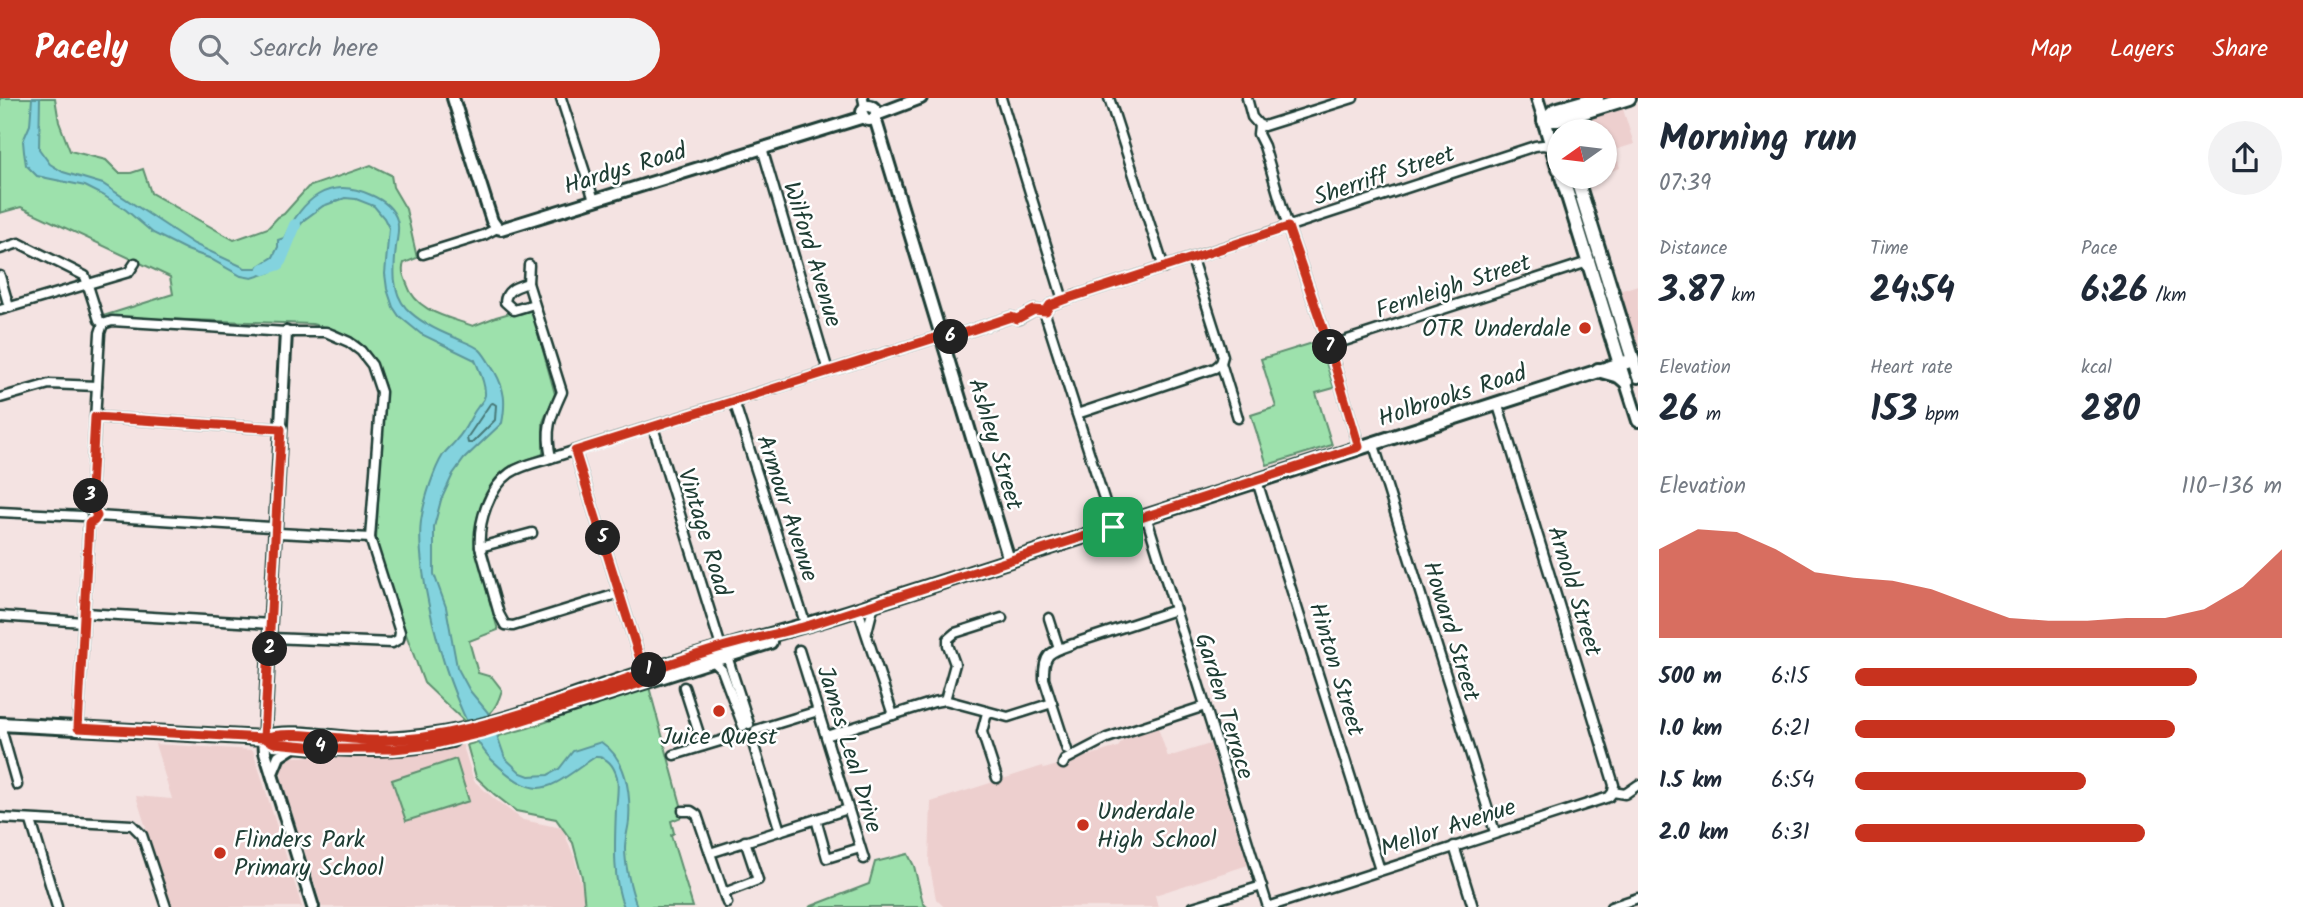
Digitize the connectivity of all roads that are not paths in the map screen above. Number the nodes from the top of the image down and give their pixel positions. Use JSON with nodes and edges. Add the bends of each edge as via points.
{"nodes":[{"id":1,"x":453,"y":98,"type":"edge"},
{"id":2,"x":561,"y":98,"type":"edge"},
{"id":3,"x":921,"y":98,"type":"edge"},
{"id":4,"x":1001,"y":98,"type":"edge"},
{"id":5,"x":1110,"y":98,"type":"edge"},
{"id":6,"x":1247,"y":98,"type":"edge"},
{"id":7,"x":1353,"y":98,"type":"edge"},
{"id":8,"x":1537,"y":98,"type":"edge"},
{"id":9,"x":1562,"y":98,"type":"edge"},
{"id":10,"x":1629,"y":98,"type":"edge"},
{"id":11,"x":1594,"y":99,"type":"edge"},
{"id":12,"x":869,"y":110,"type":"edge"},
{"id":13,"x":1556,"y":115,"type":"edge"},
{"id":14,"x":1544,"y":120,"type":"junction"},
{"id":15,"x":1259,"y":125,"type":"junction"},
{"id":16,"x":1547,"y":146,"type":"joint"},
{"id":17,"x":762,"y":148,"type":"junction"},
{"id":18,"x":1566,"y":189,"type":"edge"},
{"id":19,"x":1579,"y":189,"type":"edge"},
{"id":20,"x":594,"y":200,"type":"junction"},
{"id":21,"x":1288,"y":227,"type":"junction"},
{"id":22,"x":497,"y":228,"type":"junction"},
{"id":23,"x":0,"y":249,"type":"edge"},
{"id":24,"x":423,"y":254,"type":"dead end"},
{"id":25,"x":1192,"y":258,"type":"junction"},
{"id":26,"x":1588,"y":262,"type":"junction"},
{"id":27,"x":135,"y":263,"type":"dead end"},
{"id":28,"x":528,"y":265,"type":"dead end"},
{"id":29,"x":1164,"y":268,"type":"junction"},
{"id":30,"x":0,"y":276,"type":"edge"},
{"id":31,"x":528,"y":284,"type":"junction"},
{"id":32,"x":88,"y":285,"type":"junction"},
{"id":33,"x":1063,"y":300,"type":"junction"},
{"id":34,"x":534,"y":304,"type":"junction"},
{"id":35,"x":9,"y":307,"type":"junction"},
{"id":36,"x":0,"y":310,"type":"edge"},
{"id":37,"x":1046,"y":311,"type":"junction"},
{"id":38,"x":103,"y":324,"type":"junction"},
{"id":39,"x":286,"y":332,"type":"junction"},
{"id":40,"x":941,"y":336,"type":"junction"},
{"id":41,"x":1613,"y":341,"type":"junction"},
{"id":42,"x":1329,"y":346,"type":"junction"},
{"id":43,"x":1626,"y":362,"type":"junction"},
{"id":44,"x":1221,"y":363,"type":"junction"},
{"id":45,"x":1598,"y":370,"type":"junction"},
{"id":46,"x":828,"y":371,"type":"junction"},
{"id":47,"x":1577,"y":377,"type":"junction"},
{"id":48,"x":1632,"y":379,"type":"edge"},
{"id":49,"x":97,"y":386,"type":"junction"},
{"id":50,"x":0,"y":398,"type":"edge"},
{"id":51,"x":734,"y":401,"type":"junction"},
{"id":52,"x":1497,"y":402,"type":"junction"},
{"id":53,"x":1077,"y":414,"type":"junction"},
{"id":54,"x":95,"y":417,"type":"junction"},
{"id":55,"x":1238,"y":418,"type":"dead end"},
{"id":56,"x":1638,"y":420,"type":"edge"},
{"id":57,"x":653,"y":427,"type":"junction"},
{"id":58,"x":281,"y":429,"type":"junction"},
{"id":59,"x":1373,"y":442,"type":"junction"},
{"id":60,"x":1359,"y":447,"type":"junction"},
{"id":61,"x":575,"y":451,"type":"junction"},
{"id":62,"x":551,"y":458,"type":"junction"},
{"id":63,"x":1257,"y":481,"type":"junction"},
{"id":64,"x":90,"y":508,"type":"junction"},
{"id":65,"x":0,"y":512,"type":"edge"},
{"id":66,"x":97,"y":516,"type":"junction"},
{"id":67,"x":1146,"y":516,"type":"junction"},
{"id":68,"x":86,"y":520,"type":"junction"},
{"id":69,"x":1113,"y":527,"type":"junction"},
{"id":70,"x":275,"y":530,"type":"junction"},
{"id":71,"x":532,"y":533,"type":"dead end"},
{"id":72,"x":370,"y":538,"type":"junction"},
{"id":73,"x":480,"y":547,"type":"junction"},
{"id":74,"x":1009,"y":560,"type":"junction"},
{"id":75,"x":620,"y":593,"type":"junction"},
{"id":76,"x":874,"y":604,"type":"junction"},
{"id":77,"x":1175,"y":610,"type":"junction"},
{"id":78,"x":854,"y":611,"type":"junction"},
{"id":79,"x":0,"y":616,"type":"edge"},
{"id":80,"x":83,"y":617,"type":"junction"},
{"id":81,"x":1002,"y":618,"type":"dead end"},
{"id":82,"x":1049,"y":618,"type":"dead end"},
{"id":83,"x":271,"y":624,"type":"junction"},
{"id":84,"x":806,"y":626,"type":"junction"},
{"id":85,"x":867,"y":635,"type":"junction"},
{"id":86,"x":271,"y":638,"type":"junction"},
{"id":87,"x":1059,"y":649,"type":"junction"},
{"id":88,"x":724,"y":650,"type":"junction"},
{"id":89,"x":799,"y":650,"type":"dead end"},
{"id":90,"x":713,"y":661,"type":"junction"},
{"id":91,"x":646,"y":677,"type":"junction"},
{"id":92,"x":684,"y":687,"type":"dead end"},
{"id":93,"x":945,"y":700,"type":"junction"},
{"id":94,"x":1052,"y":703,"type":"junction"},
{"id":95,"x":1205,"y":706,"type":"junction"},
{"id":96,"x":818,"y":710,"type":"junction"},
{"id":97,"x":987,"y":713,"type":"junction"},
{"id":98,"x":894,"y":715,"type":"junction"},
{"id":99,"x":1,"y":724,"type":"edge"},
{"id":100,"x":78,"y":728,"type":"junction"},
{"id":101,"x":744,"y":728,"type":"junction"},
{"id":102,"x":756,"y":730,"type":"junction"},
{"id":103,"x":458,"y":735,"type":"junction"},
{"id":104,"x":826,"y":736,"type":"junction"},
{"id":105,"x":264,"y":738,"type":"junction"},
{"id":106,"x":752,"y":740,"type":"junction"},
{"id":107,"x":296,"y":745,"type":"junction"},
{"id":108,"x":703,"y":746,"type":"junction"},
{"id":109,"x":1067,"y":750,"type":"dead end"},
{"id":110,"x":674,"y":755,"type":"dead end"},
{"id":111,"x":1063,"y":764,"type":"dead end"},
{"id":112,"x":272,"y":773,"type":"junction"},
{"id":113,"x":997,"y":778,"type":"dead end"},
{"id":114,"x":18,"y":785,"type":"dead end"},
{"id":115,"x":1638,"y":785,"type":"edge"},
{"id":116,"x":1613,"y":793,"type":"junction"},
{"id":117,"x":848,"y":809,"type":"junction"},
{"id":118,"x":683,"y":811,"type":"dead end"},
{"id":119,"x":0,"y":818,"type":"edge"},
{"id":120,"x":816,"y":820,"type":"junction"},
{"id":121,"x":31,"y":821,"type":"junction"},
{"id":122,"x":780,"y":831,"type":"junction"},
{"id":123,"x":1495,"y":832,"type":"junction"},
{"id":124,"x":744,"y":841,"type":"junction"},
{"id":125,"x":1454,"y":846,"type":"junction"},
{"id":126,"x":860,"y":848,"type":"junction"},
{"id":127,"x":710,"y":853,"type":"junction"},
{"id":128,"x":864,"y":859,"type":"dead end"},
{"id":129,"x":1380,"y":870,"type":"junction"},
{"id":130,"x":1262,"y":886,"type":"junction"},
{"id":131,"x":724,"y":892,"type":"junction"},
{"id":132,"x":1638,"y":898,"type":"edge"},
{"id":133,"x":727,"y":904,"type":"dead end"},
{"id":134,"x":57,"y":907,"type":"edge"},
{"id":135,"x":166,"y":907,"type":"edge"},
{"id":136,"x":313,"y":907,"type":"edge"},
{"id":137,"x":1193,"y":907,"type":"edge"},
{"id":138,"x":1268,"y":907,"type":"edge"},
{"id":139,"x":1473,"y":907,"type":"edge"},
{"id":140,"x":1611,"y":907,"type":"edge"}],
"edges":[{"from":1,"to":22,"type":"street"},
{"from":2,"to":20,"type":"street"},
{"from":3,"to":12,"type":"street","name":"Hardys Road"},
{"from":4,"to":33,"type":"street"},
{"from":5,"to":29,"type":"street"},
{"from":6,"to":15,"type":"street"},
{"from":7,"to":15,"type":"street"},
{"from":8,"to":14,"type":"street"},
{"from":9,"to":11,"type":"main road"},
{"from":10,"to":13,"type":"main road"},
{"from":11,"to":13,"type":"main road"},
{"from":12,"to":17,"type":"street","name":"Hardys Road","via":[[845,124]]},
{"from":12,"to":40,"type":"street","name":"Ashley Street"},
{"from":13,"to":14,"type":"main road"},
{"from":14,"to":16,"type":"main road"},
{"from":15,"to":21,"type":"street"},
{"from":16,"to":21,"type":"street","name":"Sherriff Street"},
{"from":17,"to":20,"type":"street","name":"Hardys Road"},
{"from":17,"to":46,"type":"street","name":"Wilford Avenue"},
{"from":18,"to":26,"type":"main road"},
{"from":19,"to":43,"type":"main road"},
{"from":20,"to":22,"type":"street","name":"Hardys Road"},
{"from":21,"to":25,"type":"street","name":"Sherriff Street"},
{"from":21,"to":42,"type":"street"},
{"from":22,"to":24,"type":"street","name":"Hardys Road"},
{"from":23,"to":32,"type":"street","via":[[19,243],[86,276]]},
{"from":25,"to":29,"type":"street","name":"Sherriff Street"},
{"from":25,"to":44,"type":"street","via":[[1223,356]]},
{"from":26,"to":41,"type":"main road"},
{"from":26,"to":42,"type":"street","name":"Fernleigh Street"},
{"from":27,"to":32,"type":"street","via":[[129,272]]},
{"from":28,"to":31,"type":"street"},
{"from":29,"to":33,"type":"street","name":"Sherriff Street"},
{"from":30,"to":35,"type":"street"},
{"from":31,"to":34,"type":"street"},
{"from":31,"to":34,"type":"street","via":[[510,290],[505,302],[514,310]]},
{"from":32,"to":35,"type":"street"},
{"from":32,"to":38,"type":"street"},
{"from":33,"to":37,"type":"street","name":"Sherriff Street"},
{"from":34,"to":62,"type":"street","via":[[562,392],[550,418]]},
{"from":35,"to":36,"type":"street"},
{"from":37,"to":40,"type":"street","name":"Sherriff Street","via":[[1034,310],[1017,319]]},
{"from":37,"to":53,"type":"street"},
{"from":38,"to":39,"type":"street"},
{"from":38,"to":49,"type":"street"},
{"from":39,"to":58,"type":"street"},
{"from":39,"to":72,"type":"street","via":[[326,332],[349,342],[372,365],[378,379],[381,392]]},
{"from":40,"to":46,"type":"street","name":"Sherriff Street"},
{"from":40,"to":74,"type":"street","name":"Ashley Street"},
{"from":41,"to":43,"type":"main road"},
{"from":41,"to":47,"type":"main road","via":[[1604,360]]},
{"from":42,"to":60,"type":"street"},
{"from":43,"to":45,"type":"main road","name":"Holbrooks Road"},
{"from":43,"to":48,"type":"street"},
{"from":44,"to":53,"type":"street"},
{"from":44,"to":55,"type":"street"},
{"from":45,"to":47,"type":"main road","name":"Holbrooks Road"},
{"from":45,"to":48,"type":"main road"},
{"from":46,"to":51,"type":"street","name":"Sherriff Street"},
{"from":47,"to":52,"type":"main road","name":"Holbrooks Road"},
{"from":48,"to":56,"type":"street"},
{"from":49,"to":50,"type":"street","via":[[49,384]]},
{"from":49,"to":54,"type":"street"},
{"from":51,"to":57,"type":"street","name":"Sherriff Street"},
{"from":51,"to":84,"type":"street","name":"Armour Avenue"},
{"from":52,"to":59,"type":"main road","name":"Holbrooks Road"},
{"from":52,"to":116,"type":"street","name":"Arnold Street"},
{"from":53,"to":69,"type":"street"},
{"from":54,"to":58,"type":"street"},
{"from":54,"to":64,"type":"street"},
{"from":57,"to":61,"type":"street","name":"Sherriff Street"},
{"from":57,"to":88,"type":"street","name":"Vintage Road"},
{"from":58,"to":70,"type":"street"},
{"from":59,"to":60,"type":"main road","name":"Holbrooks Road"},
{"from":59,"to":123,"type":"street","name":"Howard Street"},
{"from":60,"to":63,"type":"main road","name":"Holbrooks Road"},
{"from":61,"to":62,"type":"street","name":"Sherriff Street"},
{"from":61,"to":75,"type":"street"},
{"from":62,"to":73,"type":"street","name":"Sherriff Street","via":[[520,468],[497,487],[481,521]]},
{"from":63,"to":67,"type":"main road","name":"Holbrooks Road"},
{"from":63,"to":129,"type":"street","name":"Hinton Street"},
{"from":64,"to":66,"type":"street"},
{"from":64,"to":68,"type":"street","via":[[83,512]]},
{"from":65,"to":68,"type":"street"},
{"from":66,"to":68,"type":"street","via":[[94,521]]},
{"from":66,"to":70,"type":"street"},
{"from":67,"to":69,"type":"main road","name":"Holbrooks Road"},
{"from":67,"to":77,"type":"street","name":"Garden Terrace"},
{"from":68,"to":80,"type":"street"},
{"from":69,"to":74,"type":"main road","name":"Holbrooks Road"},
{"from":70,"to":72,"type":"street"},
{"from":70,"to":83,"type":"street"},
{"from":71,"to":73,"type":"street"},
{"from":72,"to":86,"type":"street","via":[[399,639],[392,643]]},
{"from":73,"to":75,"type":"street","name":"Sherriff Street","via":[[505,625]]},
{"from":74,"to":76,"type":"main road","name":"Holbrooks Road"},
{"from":75,"to":91,"type":"street"},
{"from":76,"to":78,"type":"main road","name":"Holbrooks Road"},
{"from":76,"to":85,"type":"street"},
{"from":77,"to":87,"type":"street"},
{"from":77,"to":95,"type":"street","name":"Garden Terrace"},
{"from":78,"to":84,"type":"main road","name":"Holbrooks Road"},
{"from":78,"to":85,"type":"street"},
{"from":79,"to":80,"type":"street"},
{"from":80,"to":83,"type":"street"},
{"from":80,"to":100,"type":"street"},
{"from":81,"to":93,"type":"street","via":[[948,639],[955,664]]},
{"from":82,"to":87,"type":"street"},
{"from":83,"to":86,"type":"street"},
{"from":84,"to":88,"type":"main road","name":"Holbrooks Road"},
{"from":85,"to":98,"type":"street"},
{"from":86,"to":105,"type":"street"},
{"from":87,"to":94,"type":"street","via":[[1046,658],[1043,669]]},
{"from":88,"to":90,"type":"main road","name":"Holbrooks Road"},
{"from":88,"to":91,"type":"main road","name":"Holbrooks Road"},
{"from":88,"to":101,"type":"street","name":"Vintage Road"},
{"from":89,"to":96,"type":"street","name":"James Leal Drive"},
{"from":90,"to":91,"type":"main road","name":"Holbrooks Road"},
{"from":90,"to":101,"type":"street","via":[[722,670]]},
{"from":91,"to":103,"type":"main road","name":"Holbrooks Road"},
{"from":92,"to":108,"type":"street"},
{"from":93,"to":97,"type":"street"},
{"from":93,"to":98,"type":"street"},
{"from":94,"to":97,"type":"street","via":[[1008,717]]},
{"from":94,"to":109,"type":"street"},
{"from":95,"to":111,"type":"street","via":[[1107,738]]},
{"from":95,"to":130,"type":"street","name":"Garden Terrace"},
{"from":96,"to":102,"type":"street"},
{"from":96,"to":104,"type":"street","name":"James Leal Drive"},
{"from":97,"to":113,"type":"street","via":[[982,732]]},
{"from":98,"to":104,"type":"street"},
{"from":99,"to":100,"type":"main road","name":"Holbrooks Road"},
{"from":99,"to":114,"type":"street"},
{"from":100,"to":105,"type":"main road","name":"Holbrooks Road"},
{"from":101,"to":102,"type":"street","via":[[754,726]]},
{"from":101,"to":106,"type":"street","via":[[746,740]]},
{"from":101,"to":108,"type":"street"},
{"from":102,"to":106,"type":"street"},
{"from":103,"to":105,"type":"main road","name":"Holbrooks Road","via":[[377,740],[275,734]]},
{"from":103,"to":107,"type":"main road","name":"Holbrooks Road","via":[[430,745],[394,749]]},
{"from":104,"to":117,"type":"street","name":"James Leal Drive"},
{"from":105,"to":107,"type":"main road","name":"Holbrooks Road"},
{"from":105,"to":112,"type":"street"},
{"from":106,"to":122,"type":"street"},
{"from":107,"to":112,"type":"street","via":[[279,756]]},
{"from":108,"to":110,"type":"street"},
{"from":112,"to":136,"type":"street"},
{"from":115,"to":116,"type":"street","name":"Mellor Avenue","via":[[1625,794]]},
{"from":116,"to":123,"type":"street","name":"Mellor Avenue"},
{"from":117,"to":120,"type":"street"},
{"from":117,"to":126,"type":"street","name":"James Leal Drive"},
{"from":118,"to":127,"type":"street","via":[[697,815]]},
{"from":119,"to":121,"type":"street"},
{"from":120,"to":122,"type":"street"},
{"from":120,"to":126,"type":"street","via":[[827,858]]},
{"from":121,"to":134,"type":"street"},
{"from":121,"to":135,"type":"street","via":[[138,828]]},
{"from":122,"to":124,"type":"street"},
{"from":123,"to":125,"type":"street","name":"Mellor Avenue"},
{"from":124,"to":127,"type":"street"},
{"from":124,"to":131,"type":"street","via":[[758,880]]},
{"from":125,"to":129,"type":"street","name":"Mellor Avenue"},
{"from":125,"to":139,"type":"street"},
{"from":126,"to":128,"type":"street","name":"James Leal Drive"},
{"from":127,"to":131,"type":"street"},
{"from":129,"to":138,"type":"street","name":"Mellor Avenue"},
{"from":130,"to":137,"type":"street"},
{"from":130,"to":138,"type":"street","name":"Garden Terrace"},
{"from":131,"to":133,"type":"street"},
{"from":132,"to":140,"type":"street"}]}
